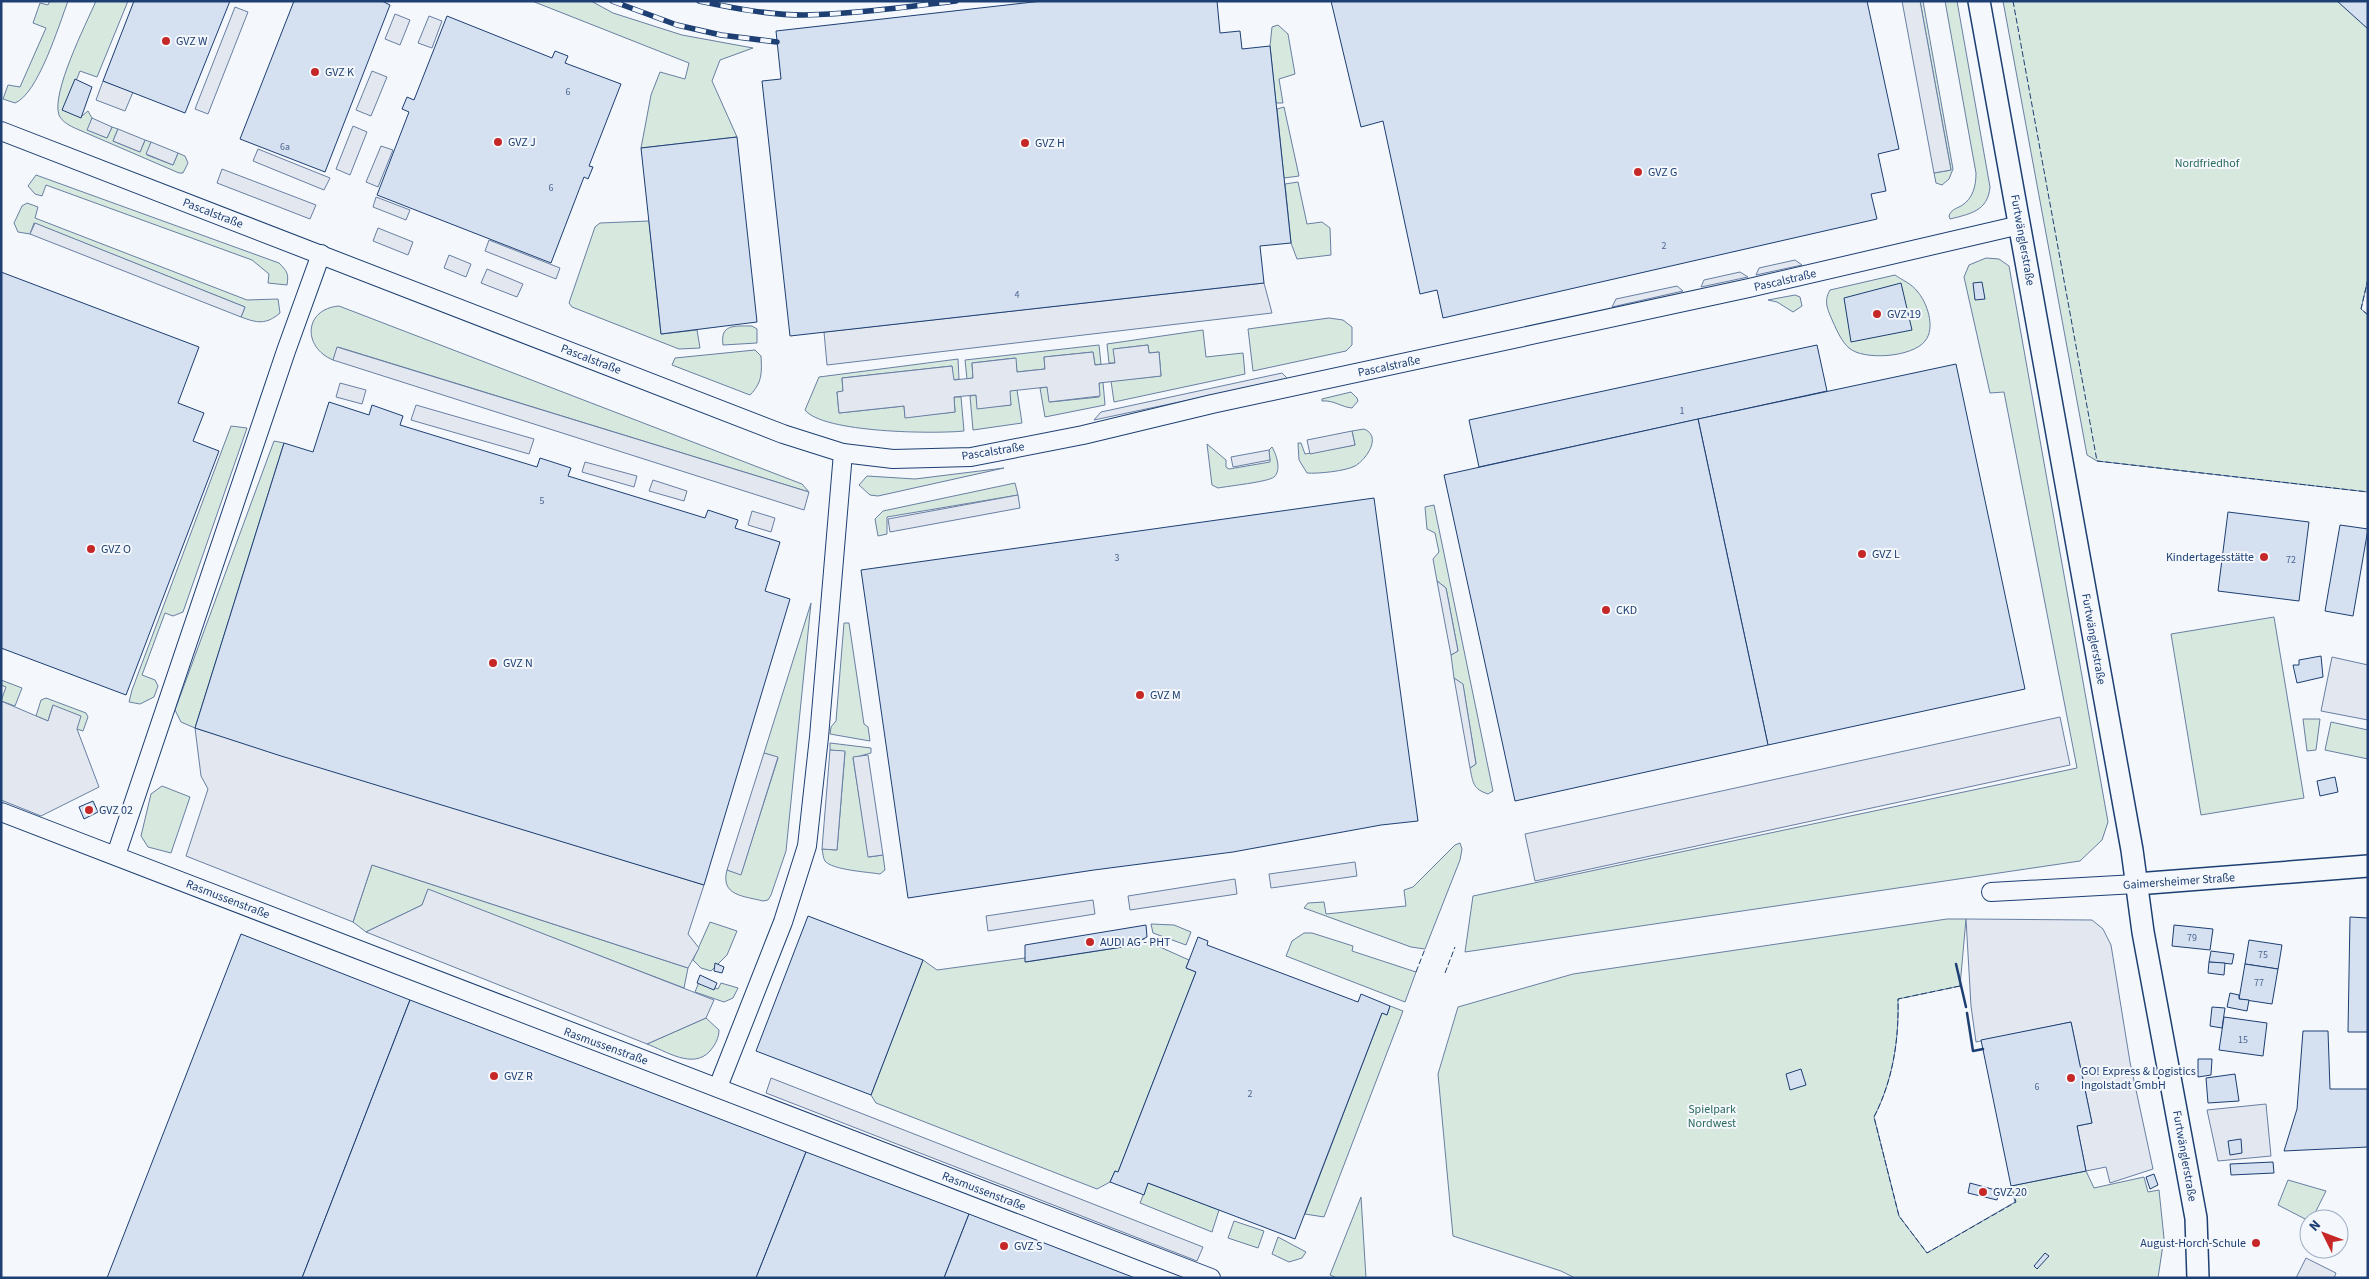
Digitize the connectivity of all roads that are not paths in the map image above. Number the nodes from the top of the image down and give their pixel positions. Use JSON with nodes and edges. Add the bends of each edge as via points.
{"nodes":[{"id":1,"x":1979,"y":1,"type":"edge"},
{"id":2,"x":1,"y":131,"type":"edge"},
{"id":3,"x":2020,"y":225,"type":"junction"},
{"id":4,"x":321,"y":254,"type":"junction"},
{"id":5,"x":843,"y":452,"type":"junction"},
{"id":6,"x":1,"y":812,"type":"edge"},
{"id":7,"x":116,"y":855,"type":"junction"},
{"id":8,"x":2368,"y":866,"type":"edge"},
{"id":9,"x":2136,"y":884,"type":"junction"},
{"id":10,"x":1991,"y":892,"type":"dead end"},
{"id":11,"x":718,"y":1087,"type":"junction"},
{"id":12,"x":1211,"y":1278,"type":"edge"},
{"id":13,"x":2198,"y":1278,"type":"edge"}],
"edges":[{"from":1,"to":3,"type":"street","name":"Furtwänglerstraße"},
{"from":2,"to":4,"type":"street","name":"Pascalstraße"},
{"from":3,"to":5,"type":"street","name":"Pascalstraße","via":[[1809,275],[1039,444],[953,457],[893,459]]},
{"from":3,"to":9,"type":"street","name":"Furtwänglerstraße"},
{"from":4,"to":5,"type":"street","name":"Pascalstraße","via":[[783,434]]},
{"from":4,"to":7,"type":"street"},
{"from":5,"to":11,"type":"street","via":[[807,846],[783,922]]},
{"from":6,"to":7,"type":"street","name":"Rasmussenstraße"},
{"from":7,"to":11,"type":"street","name":"Rasmussenstraße","via":[[567,1032]]},
{"from":8,"to":9,"type":"street","name":"Gaimersheimer Straße"},
{"from":9,"to":10,"type":"street","name":"Gaimersheimer Straße"},
{"from":9,"to":13,"type":"street","name":"Furtwänglerstraße","via":[[2196,1218]]},
{"from":11,"to":12,"type":"street","name":"Rasmussenstraße"}]}
